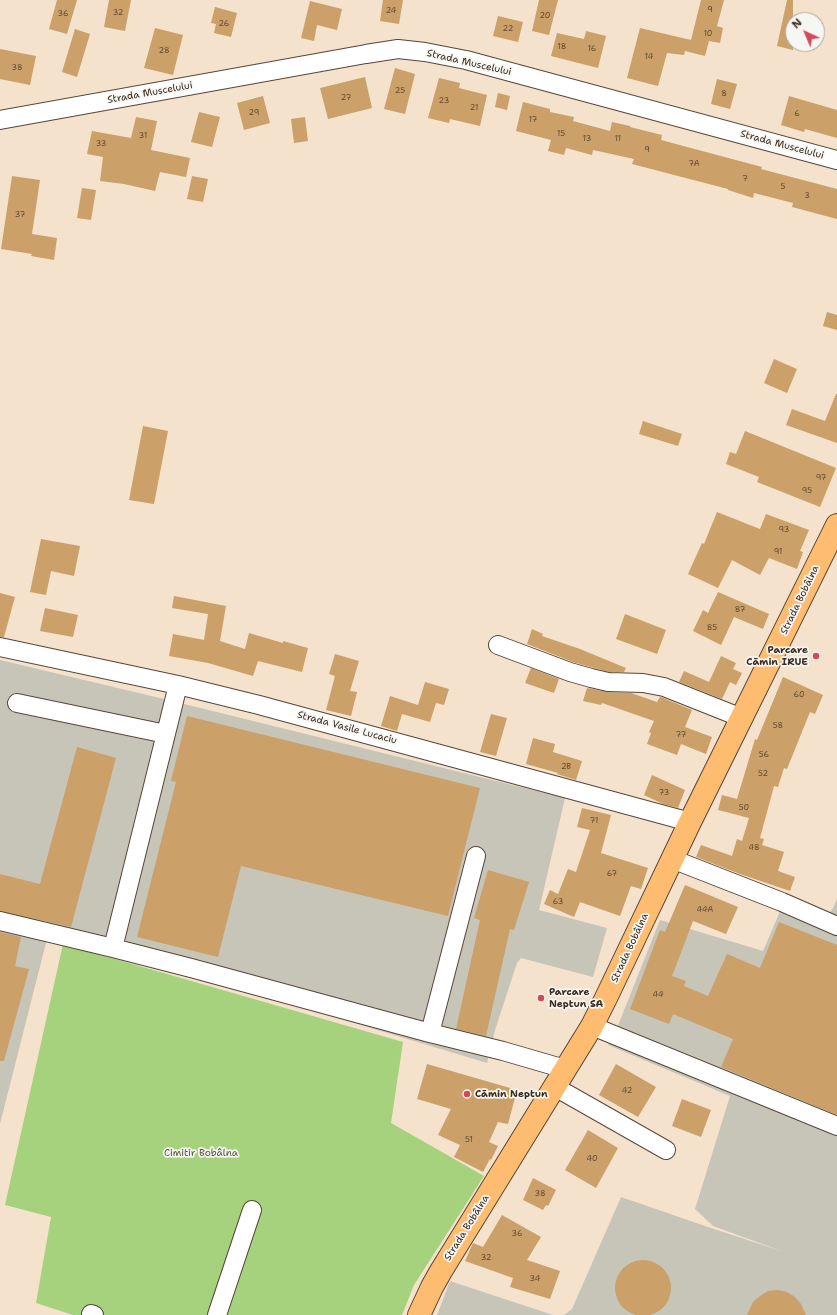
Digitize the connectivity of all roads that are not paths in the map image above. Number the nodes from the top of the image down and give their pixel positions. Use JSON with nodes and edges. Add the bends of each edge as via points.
{"nodes":[{"id":1,"x":0,"y":120,"type":"edge"},
{"id":2,"x":837,"y":160,"type":"edge"},
{"id":3,"x":837,"y":525,"type":"edge"},
{"id":4,"x":498,"y":645,"type":"dead end"},
{"id":5,"x":0,"y":647,"type":"edge"},
{"id":6,"x":178,"y":685,"type":"junction"},
{"id":7,"x":17,"y":703,"type":"dead end"},
{"id":8,"x":742,"y":718,"type":"junction"},
{"id":9,"x":166,"y":734,"type":"junction"},
{"id":10,"x":690,"y":822,"type":"junction"},
{"id":11,"x":476,"y":856,"type":"dead end"},
{"id":12,"x":672,"y":859,"type":"junction"},
{"id":13,"x":0,"y":921,"type":"edge"},
{"id":14,"x":837,"y":926,"type":"edge"},
{"id":15,"x":113,"y":948,"type":"junction"},
{"id":16,"x":592,"y":1026,"type":"junction"},
{"id":17,"x":430,"y":1033,"type":"junction"},
{"id":18,"x":560,"y":1078,"type":"junction"},
{"id":19,"x":837,"y":1126,"type":"edge"},
{"id":20,"x":666,"y":1150,"type":"dead end"},
{"id":21,"x":252,"y":1210,"type":"dead end"},
{"id":22,"x":217,"y":1315,"type":"edge"},
{"id":23,"x":419,"y":1315,"type":"edge"}],
"edges":[{"from":1,"to":2,"type":"street","name":"Strada Muscelului","via":[[398,50],[466,60]]},
{"from":3,"to":8,"type":"main road","name":"Strada Bobâlna"},
{"from":4,"to":8,"type":"street","via":[[591,678],[664,687]]},
{"from":5,"to":6,"type":"street","name":"Strada Vasile Lucaciu"},
{"from":6,"to":9,"type":"street"},
{"from":6,"to":10,"type":"street","name":"Strada Vasile Lucaciu"},
{"from":7,"to":9,"type":"street"},
{"from":8,"to":10,"type":"main road","name":"Strada Bobâlna"},
{"from":9,"to":15,"type":"street"},
{"from":10,"to":12,"type":"main road","name":"Strada Bobâlna"},
{"from":11,"to":17,"type":"street"},
{"from":12,"to":14,"type":"street"},
{"from":12,"to":16,"type":"main road","name":"Strada Bobâlna"},
{"from":13,"to":15,"type":"street"},
{"from":15,"to":17,"type":"street"},
{"from":16,"to":18,"type":"main road","name":"Strada Bobâlna"},
{"from":16,"to":19,"type":"street"},
{"from":17,"to":18,"type":"street","via":[[503,1051]]},
{"from":18,"to":20,"type":"street"},
{"from":18,"to":23,"type":"main road","name":"Strada Bobâlna","via":[[432,1286]]},
{"from":21,"to":22,"type":"street"}]}
